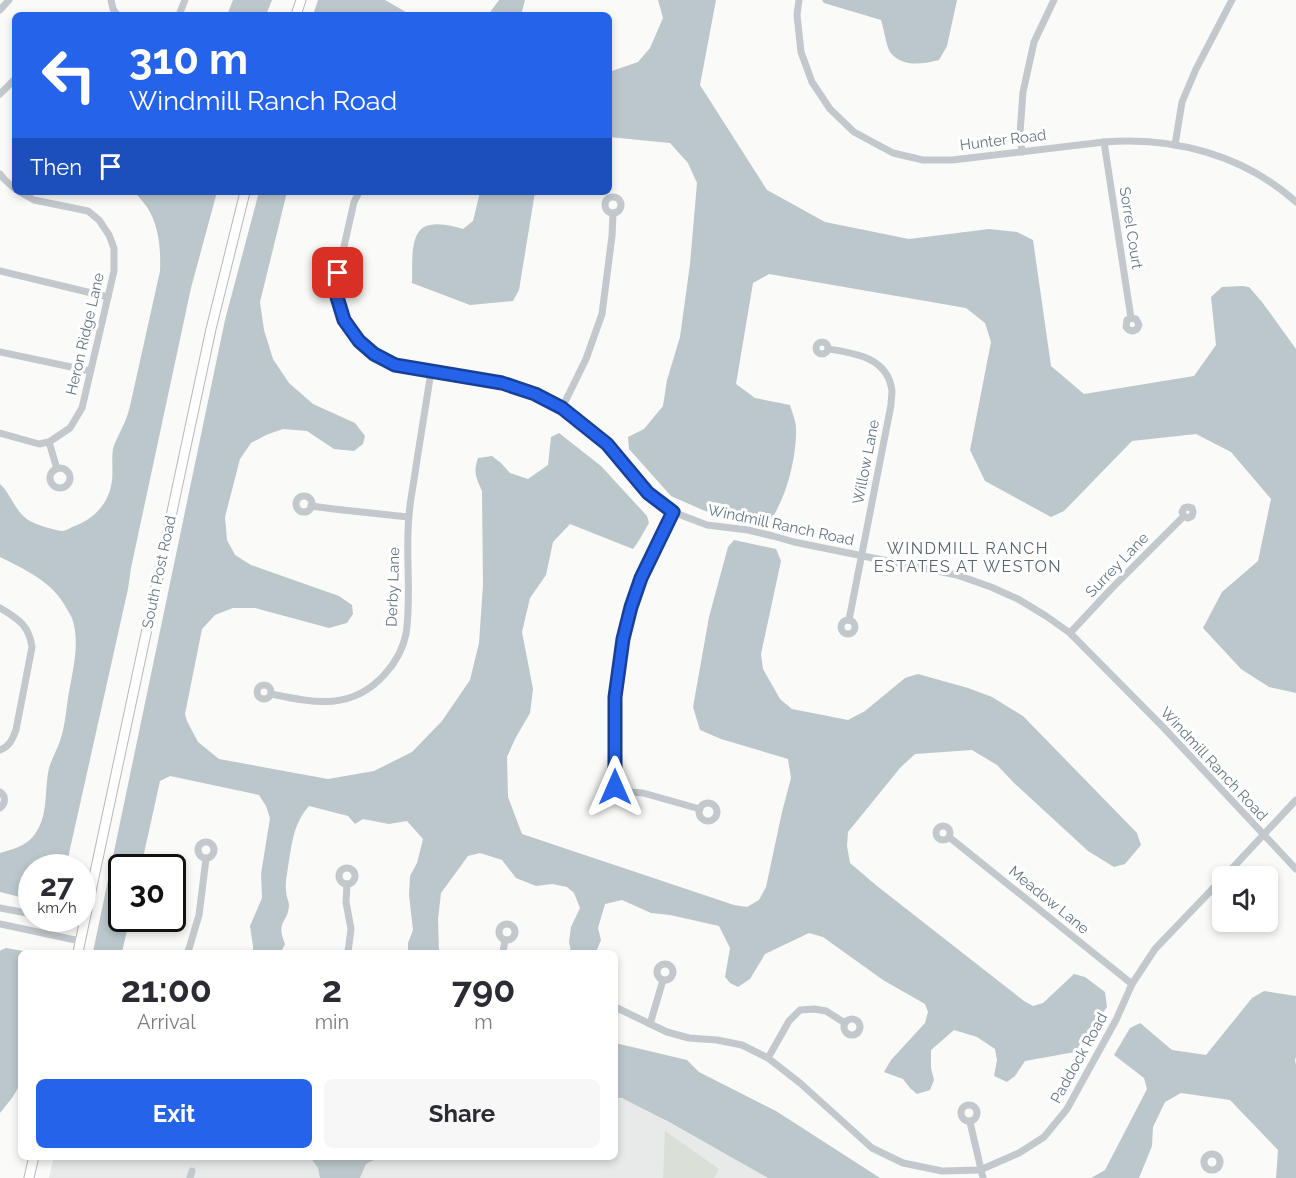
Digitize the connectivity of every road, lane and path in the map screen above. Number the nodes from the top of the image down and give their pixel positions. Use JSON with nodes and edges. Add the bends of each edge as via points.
{"nodes":[{"id":1,"x":9,"y":0,"type":"edge"},
{"id":2,"x":799,"y":0,"type":"edge"},
{"id":3,"x":1054,"y":0,"type":"edge"},
{"id":4,"x":1232,"y":0,"type":"edge"},
{"id":5,"x":0,"y":10,"type":"edge"},
{"id":6,"x":12,"y":82,"type":"edge"},
{"id":7,"x":0,"y":94,"type":"edge"},
{"id":8,"x":1104,"y":142,"type":"junction"},
{"id":9,"x":1175,"y":145,"type":"junction"},
{"id":10,"x":1022,"y":152,"type":"junction"},
{"id":11,"x":25,"y":195,"type":"edge"},
{"id":12,"x":244,"y":195,"type":"edge"},
{"id":13,"x":358,"y":195,"type":"edge"},
{"id":14,"x":1295,"y":200,"type":"edge"},
{"id":15,"x":613,"y":213,"type":"dead end"},
{"id":16,"x":0,"y":271,"type":"edge"},
{"id":17,"x":108,"y":297,"type":"junction"},
{"id":18,"x":1131,"y":318,"type":"dead end"},
{"id":19,"x":828,"y":349,"type":"dead end"},
{"id":20,"x":0,"y":352,"type":"edge"},
{"id":21,"x":90,"y":371,"type":"junction"},
{"id":22,"x":431,"y":372,"type":"junction"},
{"id":23,"x":562,"y":408,"type":"junction"},
{"id":24,"x":0,"y":433,"type":"edge"},
{"id":25,"x":50,"y":442,"type":"junction"},
{"id":26,"x":57,"y":469,"type":"dead end"},
{"id":27,"x":311,"y":506,"type":"dead end"},
{"id":28,"x":673,"y":512,"type":"junction"},
{"id":29,"x":1184,"y":516,"type":"dead end"},
{"id":30,"x":408,"y":517,"type":"junction"},
{"id":31,"x":861,"y":556,"type":"junction"},
{"id":32,"x":0,"y":608,"type":"edge"},
{"id":33,"x":849,"y":620,"type":"dead end"},
{"id":34,"x":1070,"y":633,"type":"junction"},
{"id":35,"x":272,"y":694,"type":"dead end"},
{"id":36,"x":0,"y":750,"type":"edge"},
{"id":37,"x":0,"y":792,"type":"edge"},
{"id":38,"x":1296,"y":800,"type":"edge"},
{"id":39,"x":0,"y":808,"type":"edge"},
{"id":40,"x":700,"y":809,"type":"dead end"},
{"id":41,"x":1263,"y":836,"type":"junction"},
{"id":42,"x":949,"y":837,"type":"dead end"},
{"id":43,"x":206,"y":859,"type":"dead end"},
{"id":44,"x":1234,"y":866,"type":"edge"},
{"id":45,"x":96,"y":868,"type":"edge"},
{"id":46,"x":1296,"y":869,"type":"edge"},
{"id":47,"x":347,"y":884,"type":"dead end"},
{"id":48,"x":1212,"y":890,"type":"edge"},
{"id":49,"x":0,"y":908,"type":"edge"},
{"id":50,"x":18,"y":911,"type":"edge"},
{"id":51,"x":0,"y":924,"type":"edge"},
{"id":52,"x":82,"y":932,"type":"edge"},
{"id":53,"x":505,"y":940,"type":"dead end"},
{"id":54,"x":80,"y":941,"type":"junction"},
{"id":55,"x":78,"y":950,"type":"edge"},
{"id":56,"x":189,"y":950,"type":"edge"},
{"id":57,"x":348,"y":950,"type":"edge"},
{"id":58,"x":503,"y":950,"type":"edge"},
{"id":59,"x":663,"y":980,"type":"dead end"},
{"id":60,"x":1132,"y":984,"type":"junction"},
{"id":61,"x":618,"y":1008,"type":"edge"},
{"id":62,"x":844,"y":1023,"type":"dead end"},
{"id":63,"x":650,"y":1024,"type":"junction"},
{"id":64,"x":768,"y":1058,"type":"junction"},
{"id":65,"x":970,"y":1122,"type":"dead end"},
{"id":66,"x":33,"y":1160,"type":"edge"},
{"id":67,"x":982,"y":1174,"type":"edge"},
{"id":68,"x":29,"y":1178,"type":"edge"}],
"edges":[{"from":1,"to":5,"type":"street"},
{"from":2,"to":10,"type":"street","name":"Hunter Road","via":[[801,52],[812,82],[830,110],[854,132],[893,153],[923,160]]},
{"from":3,"to":10,"type":"street","via":[[1034,42],[1023,92]]},
{"from":4,"to":9,"type":"street","via":[[1182,102]]},
{"from":6,"to":7,"type":"street"},
{"from":8,"to":9,"type":"street","name":"Hunter Road"},
{"from":8,"to":10,"type":"street","name":"Hunter Road"},
{"from":8,"to":18,"type":"street","name":"Sorrel Court"},
{"from":9,"to":14,"type":"street","name":"Hunter Road","via":[[1233,161]]},
{"from":11,"to":17,"type":"street","name":"Heron Ridge Lane","via":[[88,211],[104,225],[114,248]]},
{"from":12,"to":45,"type":"street","name":"South Post Road","via":[[211,329]]},
{"from":13,"to":22,"type":"street","name":"Windmill Ranch Road","via":[[338,273],[337,297],[344,320],[374,354],[395,365]]},
{"from":15,"to":23,"type":"street","via":[[602,314]]},
{"from":16,"to":17,"type":"street"},
{"from":17,"to":21,"type":"street","name":"Heron Ridge Lane"},
{"from":19,"to":31,"type":"street","name":"Willow Lane","via":[[869,358],[886,375],[892,390]]},
{"from":20,"to":21,"type":"street"},
{"from":21,"to":25,"type":"street","name":"Heron Ridge Lane","via":[[82,408],[70,428]]},
{"from":22,"to":23,"type":"street","name":"Windmill Ranch Road","via":[[502,383]]},
{"from":22,"to":30,"type":"street","name":"Derby Lane"},
{"from":23,"to":28,"type":"street","name":"Windmill Ranch Road","via":[[607,444],[648,493]]},
{"from":24,"to":25,"type":"street","via":[[39,444]]},
{"from":25,"to":26,"type":"street"},
{"from":27,"to":30,"type":"street"},
{"from":28,"to":31,"type":"street","name":"Windmill Ranch Road","via":[[707,525],[748,530]]},
{"from":28,"to":40,"type":"street","via":[[641,578],[623,639],[615,697],[615,787],[617,791],[659,796]]},
{"from":29,"to":34,"type":"street","name":"Surrey Lane"},
{"from":30,"to":35,"type":"street","name":"Derby Lane","via":[[406,635],[400,654],[388,670],[375,686],[342,700],[318,702]]},
{"from":31,"to":33,"type":"street","name":"Willow Lane"},
{"from":31,"to":34,"type":"street","name":"Windmill Ranch Road","via":[[957,575],[991,587],[1018,599]]},
{"from":32,"to":36,"type":"street","via":[[28,629],[32,647],[16,730],[7,747]]},
{"from":34,"to":41,"type":"street","name":"Windmill Ranch Road"},
{"from":37,"to":39,"type":"street","via":[[5,800]]},
{"from":38,"to":41,"type":"street","name":"Paddock Road"},
{"from":41,"to":44,"type":"street","name":"Paddock Road"},
{"from":41,"to":46,"type":"street","name":"Windmill Ranch Road"},
{"from":42,"to":60,"type":"street","name":"Meadow Lane"},
{"from":43,"to":56,"type":"street","via":[[199,915]]},
{"from":47,"to":57,"type":"street","via":[[351,928]]},
{"from":48,"to":60,"type":"street","name":"Paddock Road","via":[[1155,950]]},
{"from":49,"to":50,"type":"street"},
{"from":51,"to":54,"type":"street"},
{"from":52,"to":54,"type":"street","name":"South Post Road"},
{"from":53,"to":58,"type":"street"},
{"from":54,"to":55,"type":"street","name":"South Post Road"},
{"from":59,"to":63,"type":"street"},
{"from":60,"to":67,"type":"street","name":"Paddock Road","via":[[1067,1109],[1044,1137]]},
{"from":61,"to":63,"type":"street","name":"Paddock Road"},
{"from":62,"to":64,"type":"street","via":[[826,1011],[800,1010],[789,1021]]},
{"from":63,"to":64,"type":"street","name":"Paddock Road","via":[[689,1038],[742,1045]]},
{"from":64,"to":67,"type":"street","name":"Paddock Road","via":[[872,1148],[903,1163],[942,1172]]},
{"from":65,"to":67,"type":"street"},
{"from":66,"to":68,"type":"street"}]}
